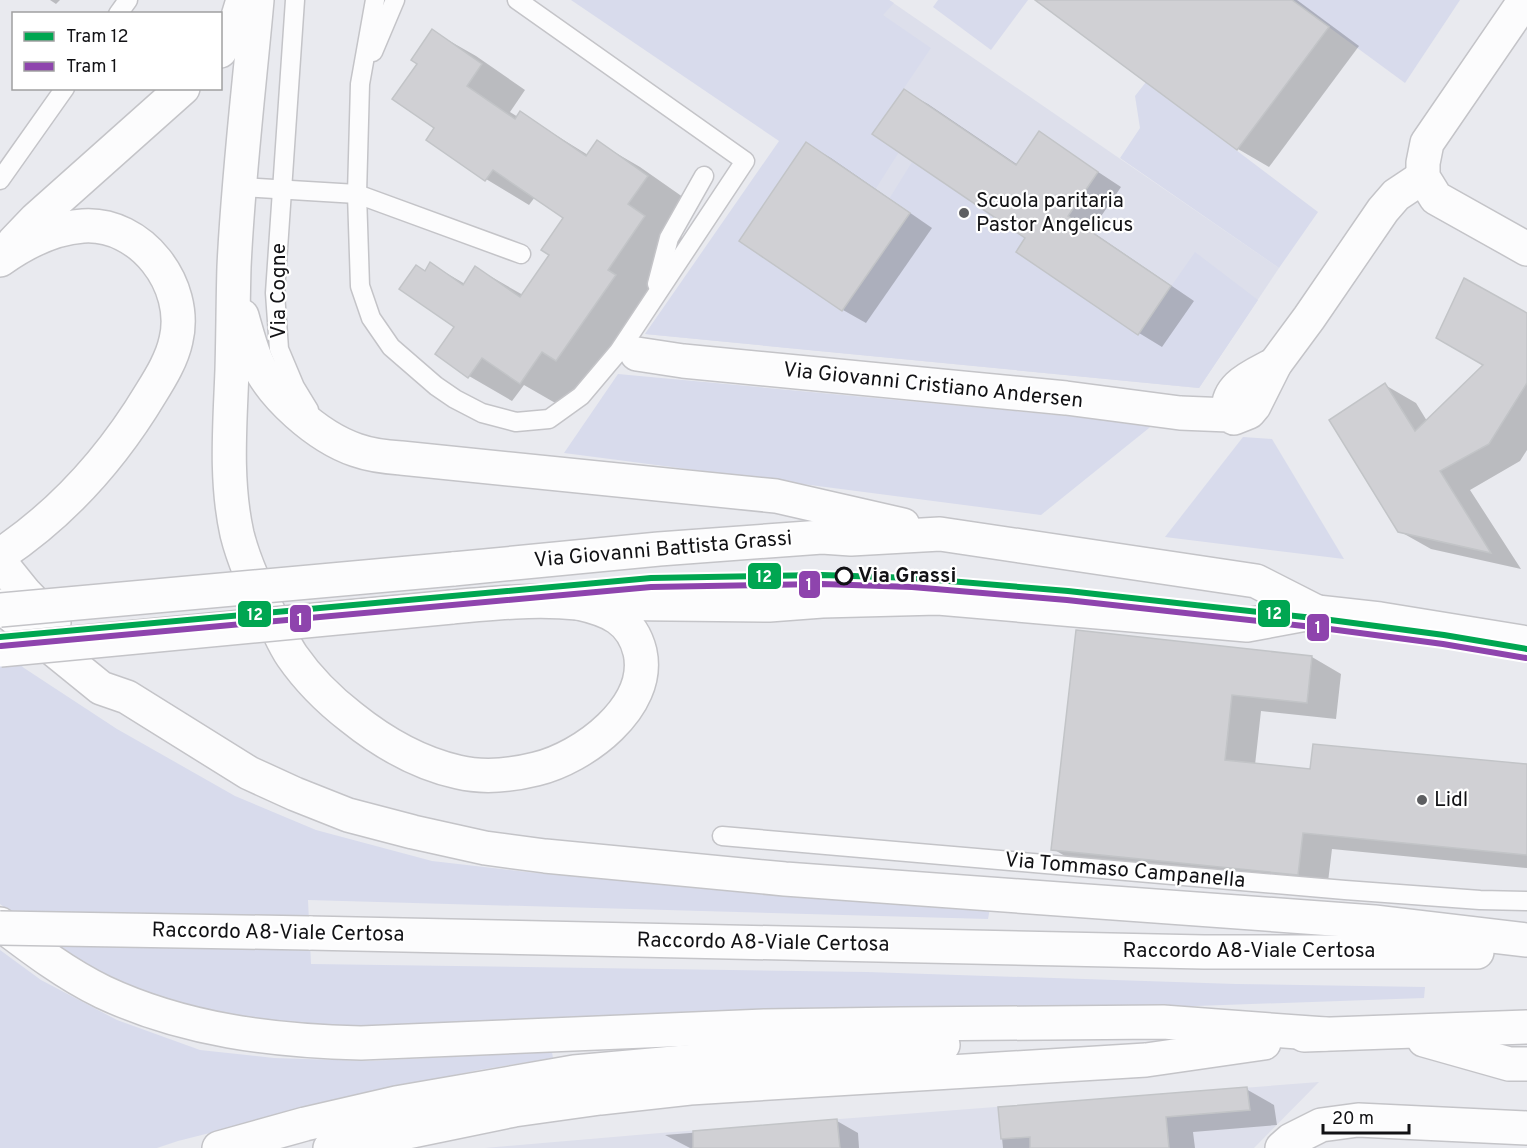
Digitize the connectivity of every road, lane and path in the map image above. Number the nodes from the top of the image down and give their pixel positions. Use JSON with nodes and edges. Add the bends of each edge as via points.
{"nodes":[{"id":1,"x":243,"y":0,"type":"edge"},
{"id":2,"x":256,"y":0,"type":"edge"},
{"id":3,"x":295,"y":0,"type":"edge"},
{"id":4,"x":375,"y":0,"type":"edge"},
{"id":5,"x":395,"y":0,"type":"edge"},
{"id":6,"x":517,"y":0,"type":"edge"},
{"id":7,"x":1525,"y":0,"type":"edge"},
{"id":8,"x":222,"y":48,"type":"edge"},
{"id":9,"x":360,"y":84,"type":"junction"},
{"id":10,"x":64,"y":90,"type":"edge"},
{"id":11,"x":181,"y":90,"type":"edge"},
{"id":12,"x":704,"y":176,"type":"dead end"},
{"id":13,"x":1424,"y":177,"type":"junction"},
{"id":14,"x":0,"y":180,"type":"edge"},
{"id":15,"x":241,"y":187,"type":"junction"},
{"id":16,"x":282,"y":190,"type":"junction"},
{"id":17,"x":357,"y":194,"type":"junction"},
{"id":18,"x":1527,"y":249,"type":"edge"},
{"id":19,"x":521,"y":254,"type":"dead end"},
{"id":20,"x":0,"y":258,"type":"edge"},
{"id":21,"x":234,"y":265,"type":"junction"},
{"id":22,"x":653,"y":298,"type":"junction"},
{"id":23,"x":638,"y":354,"type":"dead end"},
{"id":24,"x":341,"y":443,"type":"junction"},
{"id":25,"x":940,"y":534,"type":"junction"},
{"id":26,"x":0,"y":555,"type":"edge"},
{"id":27,"x":0,"y":562,"type":"edge"},
{"id":28,"x":578,"y":603,"type":"junction"},
{"id":29,"x":0,"y":608,"type":"edge"},
{"id":30,"x":1317,"y":612,"type":"junction"},
{"id":31,"x":1527,"y":642,"type":"edge"},
{"id":32,"x":0,"y":650,"type":"edge"},
{"id":33,"x":127,"y":697,"type":"junction"},
{"id":34,"x":722,"y":836,"type":"dead end"},
{"id":35,"x":1527,"y":901,"type":"edge"},
{"id":36,"x":0,"y":926,"type":"edge"},
{"id":37,"x":1527,"y":940,"type":"edge"},
{"id":38,"x":1527,"y":952,"type":"edge"},
{"id":39,"x":1527,"y":1027,"type":"edge"},
{"id":40,"x":1393,"y":1031,"type":"junction"},
{"id":41,"x":1325,"y":1034,"type":"junction"},
{"id":42,"x":1527,"y":1064,"type":"edge"},
{"id":43,"x":1527,"y":1128,"type":"edge"},
{"id":44,"x":219,"y":1148,"type":"edge"},
{"id":45,"x":330,"y":1148,"type":"edge"},
{"id":46,"x":1282,"y":1148,"type":"edge"}],
"edges":[{"from":1,"to":8,"type":"main road"},
{"from":2,"to":15,"type":"main road"},
{"from":3,"to":16,"type":"lane","name":"Via Cogne"},
{"from":4,"to":9,"type":"lane"},
{"from":5,"to":9,"type":"lane"},
{"from":6,"to":22,"type":"lane","via":[[745,161]]},
{"from":7,"to":13,"type":"main road","via":[[1427,143]]},
{"from":9,"to":17,"type":"lane"},
{"from":10,"to":14,"type":"lane"},
{"from":11,"to":20,"type":"main road","via":[[36,219]]},
{"from":12,"to":22,"type":"lane","via":[[669,238]]},
{"from":13,"to":18,"type":"main road","via":[[1436,198]]},
{"from":13,"to":23,"type":"main road","name":"Via Giovanni Cristiano Andersen","via":[[1396,195],[1378,216],[1275,364],[1247,379],[1232,393],[1227,403],[1229,415],[1180,413]]},
{"from":15,"to":16,"type":"lane"},
{"from":15,"to":21,"type":"main road"},
{"from":16,"to":17,"type":"lane"},
{"from":16,"to":24,"type":"lane","name":"Via Cogne","via":[[275,293],[279,349],[305,405]]},
{"from":17,"to":19,"type":"lane"},
{"from":17,"to":22,"type":"lane","via":[[360,286],[371,318],[400,355],[454,399],[482,413],[516,422],[549,418],[581,396],[619,351]]},
{"from":20,"to":26,"type":"main road","via":[[38,238],[83,226],[114,230],[154,258],[164,271],[177,306],[178,322],[171,357],[141,410],[107,458],[40,527]]},
{"from":21,"to":24,"type":"main road","via":[[240,308],[265,376],[296,412]]},
{"from":21,"to":28,"type":"main road","via":[[229,475],[237,534],[259,594],[290,653],[326,695],[380,738],[433,765],[485,775],[540,769],[567,757],[615,723],[630,705],[642,676],[642,661],[632,632],[611,612]]},
{"from":24,"to":25,"type":"main road","via":[[376,456],[776,496]]},
{"from":25,"to":29,"type":"main road","name":"Via Giovanni Battista Grassi","bridge":true,"via":[[822,537],[670,548]]},
{"from":25,"to":30,"type":"main road","name":"Via Giovanni Battista Grassi","via":[[1256,581]]},
{"from":27,"to":33,"type":"main road","via":[[25,593]]},
{"from":28,"to":30,"type":"main road","name":"Via Giovanni Battista Grassi","via":[[769,605],[938,598],[1247,626]]},
{"from":28,"to":32,"type":"main road","name":"Via Giovanni Battista Grassi","bridge":true,"via":[[519,601]]},
{"from":29,"to":33,"type":"main road","via":[[101,688]]},
{"from":30,"to":31,"type":"main road","name":"Via Giovanni Battista Grassi"},
{"from":33,"to":37,"type":"main road","via":[[249,773],[295,794],[348,815],[485,848],[785,879],[1374,922]]},
{"from":34,"to":35,"type":"lane","name":"Via Tommaso Campanella","via":[[1345,890]]},
{"from":36,"to":38,"type":"main road","name":"Raccordo A8-Viale Certosa","bridge":true,"via":[[1204,952]]},
{"from":36,"to":41,"type":"main road","via":[[102,992],[174,1019],[298,1041],[361,1043],[765,1026],[1140,1022]]},
{"from":39,"to":40,"type":"main road"},
{"from":40,"to":41,"type":"main road"},
{"from":40,"to":42,"type":"main road","via":[[1509,1064]]},
{"from":41,"to":44,"type":"main road","via":[[916,1046],[574,1072],[396,1103]]},
{"from":41,"to":45,"type":"main road","via":[[1146,1060],[690,1088],[600,1098],[514,1110]]},
{"from":43,"to":46,"type":"main road","via":[[1358,1120],[1321,1125]]}]}
